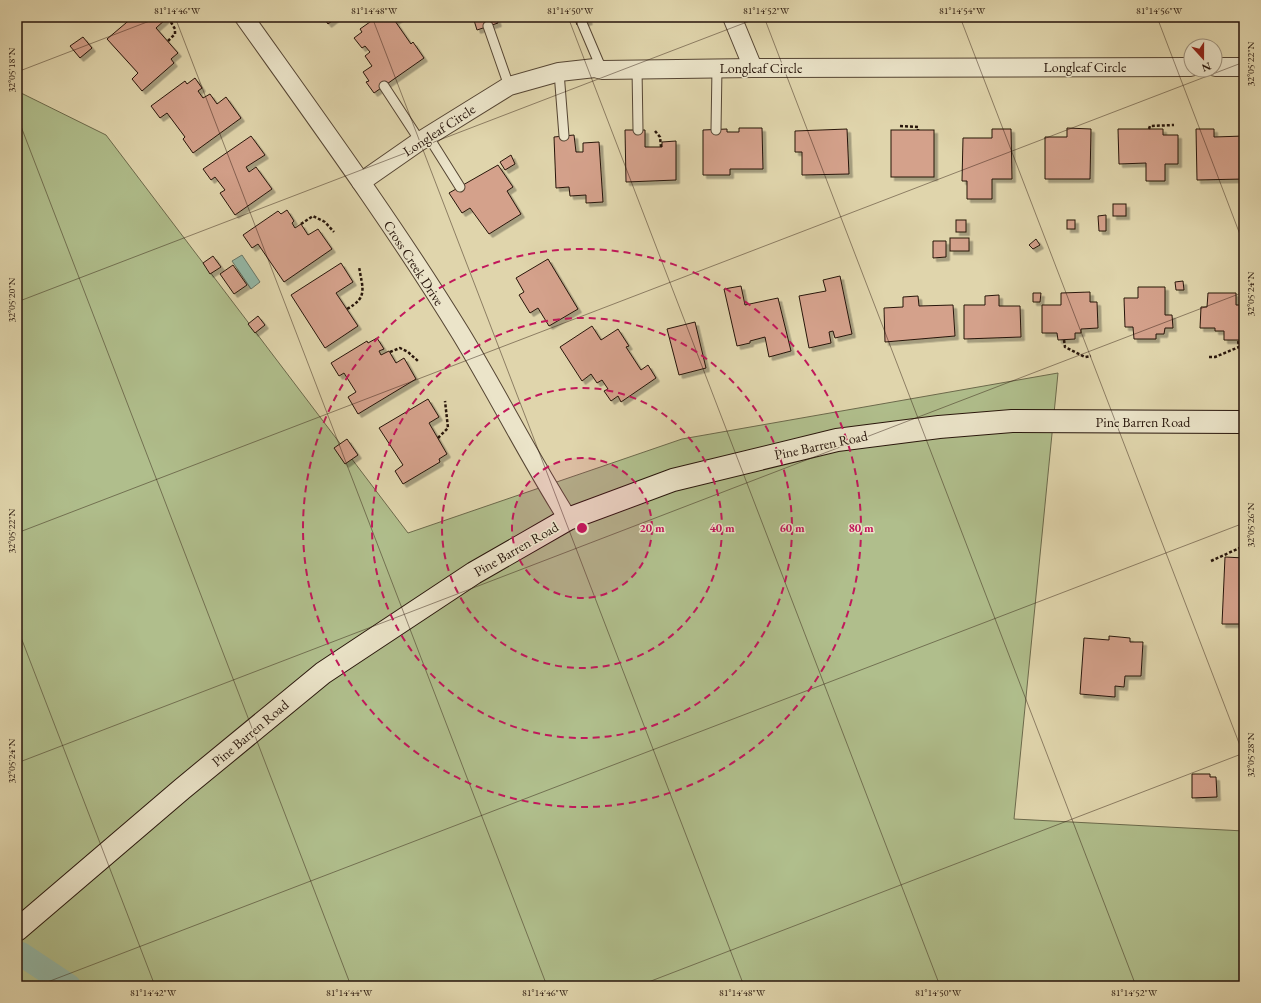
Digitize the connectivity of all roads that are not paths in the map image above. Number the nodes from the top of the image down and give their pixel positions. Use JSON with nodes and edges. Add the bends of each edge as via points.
{"nodes":[{"id":1,"x":244,"y":17,"type":"edge"},
{"id":2,"x":732,"y":17,"type":"edge"},
{"id":3,"x":582,"y":23,"type":"dead end"},
{"id":4,"x":488,"y":26,"type":"dead end"},
{"id":5,"x":1183,"y":67,"type":"edge"},
{"id":6,"x":1223,"y":67,"type":"edge"},
{"id":7,"x":1244,"y":67,"type":"edge"},
{"id":8,"x":717,"y":68,"type":"junction"},
{"id":9,"x":753,"y":68,"type":"junction"},
{"id":10,"x":637,"y":69,"type":"junction"},
{"id":11,"x":602,"y":70,"type":"junction"},
{"id":12,"x":559,"y":72,"type":"junction"},
{"id":13,"x":384,"y":86,"type":"dead end"},
{"id":14,"x":509,"y":86,"type":"junction"},
{"id":15,"x":638,"y":130,"type":"dead end"},
{"id":16,"x":716,"y":130,"type":"dead end"},
{"id":17,"x":564,"y":136,"type":"dead end"},
{"id":18,"x":424,"y":138,"type":"junction"},
{"id":19,"x":361,"y":182,"type":"junction"},
{"id":20,"x":460,"y":187,"type":"dead end"},
{"id":21,"x":1244,"y":422,"type":"edge"},
{"id":22,"x":568,"y":520,"type":"junction"},
{"id":23,"x":17,"y":930,"type":"edge"}],
"edges":[{"from":1,"to":19,"type":"street","name":"Cross Creek Drive"},
{"from":2,"to":9,"type":"street"},
{"from":3,"to":11,"type":"lane"},
{"from":4,"to":14,"type":"lane"},
{"from":5,"to":9,"type":"street","name":"Longleaf Circle"},
{"from":6,"to":7,"type":"street"},
{"from":8,"to":9,"type":"street","name":"Longleaf Circle"},
{"from":8,"to":10,"type":"street","name":"Longleaf Circle"},
{"from":8,"to":16,"type":"lane"},
{"from":10,"to":11,"type":"street","name":"Longleaf Circle"},
{"from":10,"to":15,"type":"lane"},
{"from":11,"to":12,"type":"street","name":"Longleaf Circle","via":[[595,68]]},
{"from":12,"to":14,"type":"street","name":"Longleaf Circle"},
{"from":12,"to":17,"type":"lane"},
{"from":13,"to":18,"type":"lane"},
{"from":14,"to":18,"type":"street","name":"Longleaf Circle"},
{"from":18,"to":19,"type":"street","name":"Longleaf Circle"},
{"from":18,"to":20,"type":"lane"},
{"from":19,"to":22,"type":"street","name":"Cross Creek Drive","via":[[460,334]]},
{"from":21,"to":22,"type":"main road","name":"Pine Barren Road","via":[[1012,421],[865,435],[673,480]]},
{"from":22,"to":23,"type":"main road","name":"Pine Barren Road","via":[[474,573],[323,673]]}]}
